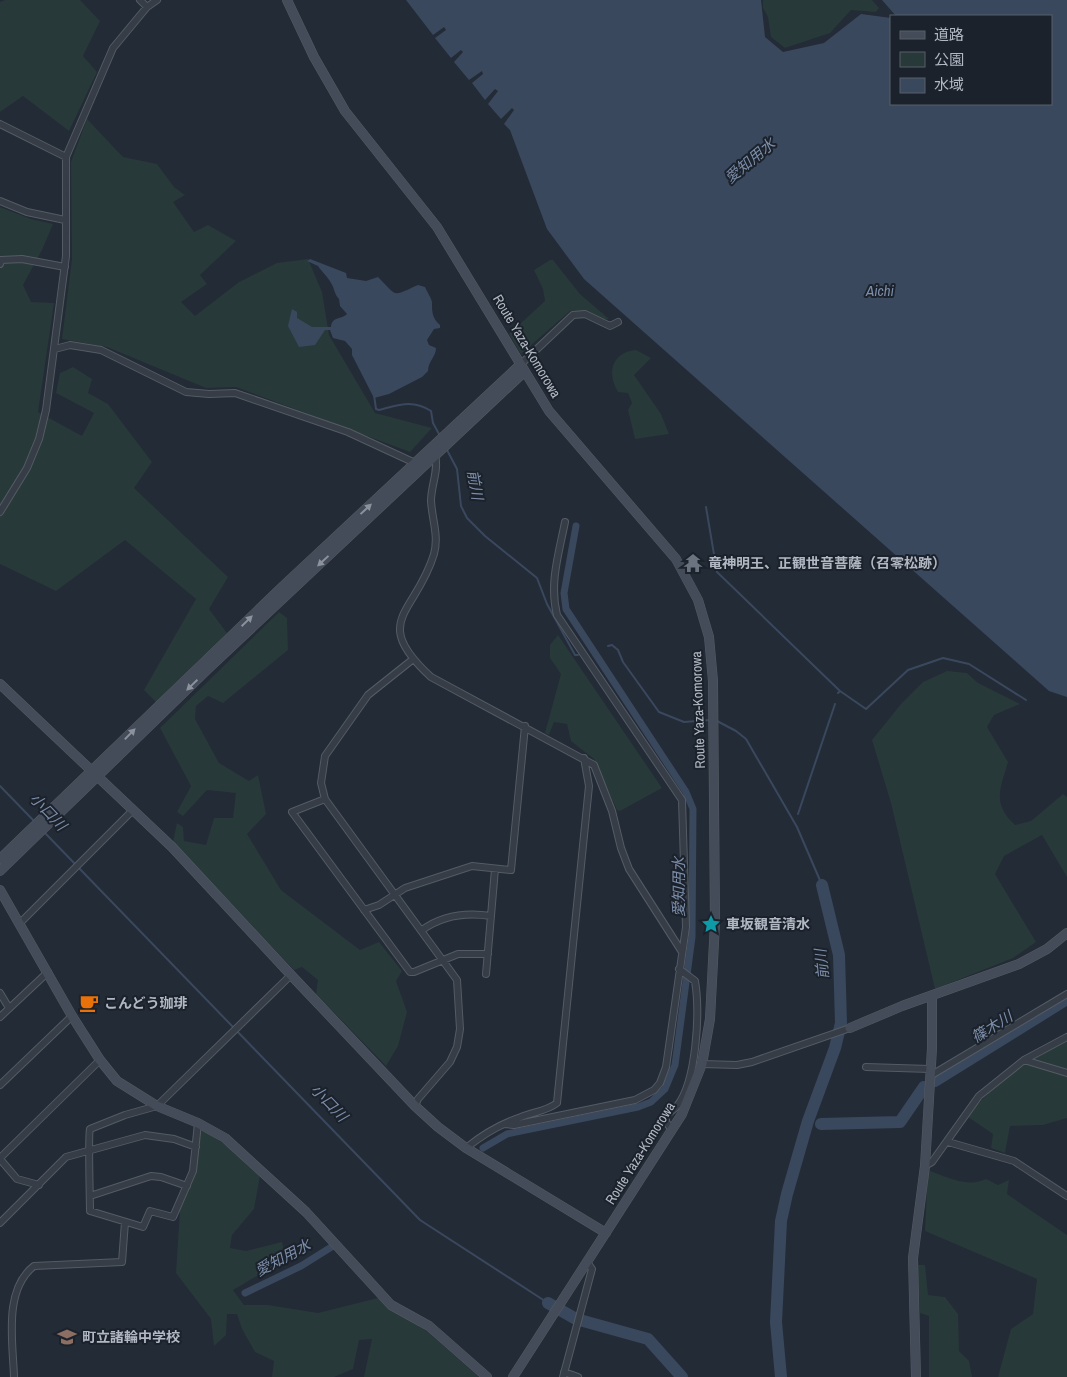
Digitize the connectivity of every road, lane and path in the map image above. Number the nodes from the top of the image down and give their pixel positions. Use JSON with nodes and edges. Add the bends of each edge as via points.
{"nodes":[{"id":1,"x":140,"y":0,"type":"edge"},
{"id":2,"x":157,"y":0,"type":"edge"},
{"id":3,"x":287,"y":0,"type":"edge"},
{"id":4,"x":146,"y":8,"type":"junction"},
{"id":5,"x":0,"y":124,"type":"edge"},
{"id":6,"x":66,"y":157,"type":"junction"},
{"id":7,"x":0,"y":201,"type":"edge"},
{"id":8,"x":66,"y":220,"type":"junction"},
{"id":9,"x":0,"y":264,"type":"edge"},
{"id":10,"x":65,"y":267,"type":"junction"},
{"id":11,"x":618,"y":322,"type":"dead end"},
{"id":12,"x":55,"y":349,"type":"junction"},
{"id":13,"x":522,"y":368,"type":"junction"},
{"id":14,"x":435,"y":455,"type":"junction"},
{"id":15,"x":415,"y":463,"type":"junction"},
{"id":16,"x":0,"y":512,"type":"edge"},
{"id":17,"x":565,"y":522,"type":"dead end"},
{"id":18,"x":412,"y":660,"type":"junction"},
{"id":19,"x":0,"y":684,"type":"edge"},
{"id":20,"x":525,"y":726,"type":"junction"},
{"id":21,"x":584,"y":758,"type":"junction"},
{"id":22,"x":95,"y":775,"type":"junction"},
{"id":23,"x":325,"y":799,"type":"junction"},
{"id":24,"x":133,"y":810,"type":"junction"},
{"id":25,"x":34,"y":834,"type":"junction"},
{"id":26,"x":0,"y":859,"type":"edge"},
{"id":27,"x":495,"y":869,"type":"junction"},
{"id":28,"x":0,"y":871,"type":"edge"},
{"id":29,"x":0,"y":890,"type":"edge"},
{"id":30,"x":394,"y":895,"type":"junction"},
{"id":31,"x":364,"y":910,"type":"junction"},
{"id":32,"x":491,"y":916,"type":"junction"},
{"id":33,"x":20,"y":923,"type":"junction"},
{"id":34,"x":422,"y":930,"type":"junction"},
{"id":35,"x":1067,"y":933,"type":"edge"},
{"id":36,"x":682,"y":952,"type":"junction"},
{"id":37,"x":488,"y":954,"type":"junction"},
{"id":38,"x":444,"y":961,"type":"junction"},
{"id":39,"x":679,"y":969,"type":"junction"},
{"id":40,"x":48,"y":972,"type":"junction"},
{"id":41,"x":486,"y":974,"type":"dead end"},
{"id":42,"x":291,"y":976,"type":"junction"},
{"id":43,"x":0,"y":993,"type":"edge"},
{"id":44,"x":1067,"y":994,"type":"edge"},
{"id":45,"x":932,"y":997,"type":"junction"},
{"id":46,"x":9,"y":1008,"type":"junction"},
{"id":47,"x":0,"y":1016,"type":"edge"},
{"id":48,"x":72,"y":1016,"type":"junction"},
{"id":49,"x":850,"y":1028,"type":"joint"},
{"id":50,"x":1067,"y":1037,"type":"edge"},
{"id":51,"x":100,"y":1060,"type":"junction"},
{"id":52,"x":1024,"y":1060,"type":"junction"},
{"id":53,"x":702,"y":1064,"type":"junction"},
{"id":54,"x":866,"y":1067,"type":"dead end"},
{"id":55,"x":930,"y":1072,"type":"junction"},
{"id":56,"x":1067,"y":1073,"type":"edge"},
{"id":57,"x":0,"y":1085,"type":"edge"},
{"id":58,"x":157,"y":1106,"type":"junction"},
{"id":59,"x":415,"y":1106,"type":"junction"},
{"id":60,"x":198,"y":1123,"type":"junction"},
{"id":61,"x":504,"y":1124,"type":"junction"},
{"id":62,"x":672,"y":1130,"type":"junction"},
{"id":63,"x":948,"y":1142,"type":"junction"},
{"id":64,"x":196,"y":1148,"type":"junction"},
{"id":65,"x":466,"y":1148,"type":"junction"},
{"id":66,"x":90,"y":1152,"type":"junction"},
{"id":67,"x":0,"y":1158,"type":"edge"},
{"id":68,"x":925,"y":1166,"type":"junction"},
{"id":69,"x":39,"y":1185,"type":"junction"},
{"id":70,"x":187,"y":1186,"type":"junction"},
{"id":71,"x":90,"y":1196,"type":"junction"},
{"id":72,"x":1067,"y":1196,"type":"edge"},
{"id":73,"x":125,"y":1222,"type":"junction"},
{"id":74,"x":0,"y":1223,"type":"edge"},
{"id":75,"x":606,"y":1233,"type":"junction"},
{"id":76,"x":587,"y":1262,"type":"junction"},
{"id":77,"x":563,"y":1374,"type":"edge"},
{"id":78,"x":14,"y":1377,"type":"edge"},
{"id":79,"x":487,"y":1377,"type":"edge"},
{"id":80,"x":513,"y":1377,"type":"edge"},
{"id":81,"x":578,"y":1377,"type":"edge"},
{"id":82,"x":916,"y":1377,"type":"edge"}],
"edges":[{"from":1,"to":4,"type":"street"},
{"from":2,"to":4,"type":"street"},
{"from":3,"to":13,"type":"street","name":"Route Yaza-Komorowa","via":[[345,111],[437,227]]},
{"from":4,"to":6,"type":"street","via":[[114,48]]},
{"from":5,"to":6,"type":"street"},
{"from":6,"to":8,"type":"street"},
{"from":7,"to":8,"type":"street","via":[[39,215]]},
{"from":8,"to":10,"type":"street"},
{"from":9,"to":10,"type":"street","via":[[1,260],[22,259]]},
{"from":10,"to":12,"type":"street"},
{"from":11,"to":13,"type":"street","via":[[610,326],[585,314],[573,315]]},
{"from":12,"to":15,"type":"street","via":[[70,345],[101,350],[186,392],[234,393],[348,432]]},
{"from":12,"to":16,"type":"street","via":[[39,439],[27,468]]},
{"from":13,"to":14,"type":"street"},
{"from":13,"to":15,"type":"street"},
{"from":13,"to":53,"type":"street","name":"Route Yaza-Komorowa","via":[[549,411],[684,572],[698,600],[709,637],[714,715],[715,923],[710,1019]]},
{"from":14,"to":18,"type":"street","via":[[437,465],[431,500],[436,534],[434,554],[400,623],[400,638]]},
{"from":14,"to":22,"type":"street","one_way":true},
{"from":22,"to":15,"type":"street","one_way":true,"via":[[163,701]]},
{"from":17,"to":36,"type":"street","via":[[552,596],[557,615],[682,800],[686,927]]},
{"from":18,"to":20,"type":"street","via":[[431,677]]},
{"from":18,"to":23,"type":"street","via":[[368,695],[325,756],[321,782]]},
{"from":19,"to":22,"type":"street"},
{"from":20,"to":21,"type":"street"},
{"from":20,"to":27,"type":"street","via":[[511,870]]},
{"from":21,"to":36,"type":"street","via":[[594,765],[629,869]]},
{"from":21,"to":61,"type":"street","via":[[589,786],[557,1102],[552,1108]]},
{"from":22,"to":24,"type":"street"},
{"from":22,"to":25,"type":"street"},
{"from":23,"to":30,"type":"street"},
{"from":23,"to":31,"type":"street","via":[[292,812]]},
{"from":24,"to":33,"type":"street"},
{"from":24,"to":42,"type":"street","via":[[172,847]]},
{"from":25,"to":26,"type":"street"},
{"from":25,"to":28,"type":"street"},
{"from":27,"to":30,"type":"street","via":[[472,866],[405,888]]},
{"from":27,"to":32,"type":"street"},
{"from":29,"to":33,"type":"street"},
{"from":30,"to":31,"type":"street"},
{"from":30,"to":34,"type":"street"},
{"from":31,"to":38,"type":"street","via":[[410,972]]},
{"from":32,"to":34,"type":"street","via":[[454,915]]},
{"from":32,"to":37,"type":"street"},
{"from":33,"to":40,"type":"street"},
{"from":34,"to":38,"type":"street"},
{"from":35,"to":45,"type":"street","via":[[1047,949],[1019,964]]},
{"from":36,"to":39,"type":"street"},
{"from":37,"to":38,"type":"street","via":[[467,953]]},
{"from":37,"to":41,"type":"street"},
{"from":38,"to":59,"type":"street","via":[[457,980],[459,1038],[450,1062]]},
{"from":39,"to":61,"type":"street","via":[[666,1067],[654,1090],[635,1100],[514,1125]]},
{"from":39,"to":62,"type":"street","via":[[695,981],[698,1015],[689,1079],[677,1106],[666,1116]]},
{"from":40,"to":46,"type":"street"},
{"from":40,"to":48,"type":"street"},
{"from":42,"to":58,"type":"street"},
{"from":42,"to":59,"type":"street"},
{"from":43,"to":46,"type":"street"},
{"from":44,"to":55,"type":"street"},
{"from":45,"to":49,"type":"street"},
{"from":45,"to":55,"type":"street"},
{"from":46,"to":47,"type":"street"},
{"from":48,"to":51,"type":"street"},
{"from":48,"to":57,"type":"street"},
{"from":49,"to":53,"type":"street","via":[[752,1062]]},
{"from":50,"to":52,"type":"street"},
{"from":51,"to":58,"type":"street","via":[[117,1081]]},
{"from":51,"to":67,"type":"street"},
{"from":52,"to":56,"type":"street"},
{"from":52,"to":63,"type":"street","via":[[979,1096]]},
{"from":53,"to":62,"type":"street","name":"Route Yaza-Komorowa"},
{"from":54,"to":55,"type":"street"},
{"from":55,"to":68,"type":"street"},
{"from":58,"to":60,"type":"street"},
{"from":58,"to":66,"type":"street","via":[[90,1129]]},
{"from":59,"to":65,"type":"street"},
{"from":60,"to":64,"type":"street"},
{"from":60,"to":79,"type":"street","via":[[225,1138],[306,1212],[392,1305],[429,1326]]},
{"from":61,"to":65,"type":"street","via":[[483,1134]]},
{"from":62,"to":75,"type":"street","name":"Route Yaza-Komorowa"},
{"from":63,"to":68,"type":"street"},
{"from":63,"to":72,"type":"street","via":[[1014,1161]]},
{"from":64,"to":66,"type":"street","via":[[174,1139],[145,1134]]},
{"from":64,"to":70,"type":"street"},
{"from":65,"to":75,"type":"street"},
{"from":66,"to":69,"type":"street","via":[[66,1157]]},
{"from":66,"to":71,"type":"street"},
{"from":67,"to":69,"type":"street","via":[[17,1179]]},
{"from":68,"to":82,"type":"street","via":[[913,1258]]},
{"from":69,"to":74,"type":"street"},
{"from":70,"to":71,"type":"street","via":[[151,1176]]},
{"from":70,"to":73,"type":"street","via":[[173,1217],[150,1210],[143,1227]]},
{"from":71,"to":73,"type":"street","via":[[90,1211]]},
{"from":73,"to":78,"type":"street","via":[[122,1262],[34,1266],[18,1286],[13,1318]]},
{"from":75,"to":76,"type":"street","name":"Route Yaza-Komorowa"},
{"from":76,"to":77,"type":"street","via":[[592,1269]]},
{"from":76,"to":80,"type":"street","name":"Route Yaza-Komorowa"},
{"from":77,"to":81,"type":"street"}]}
